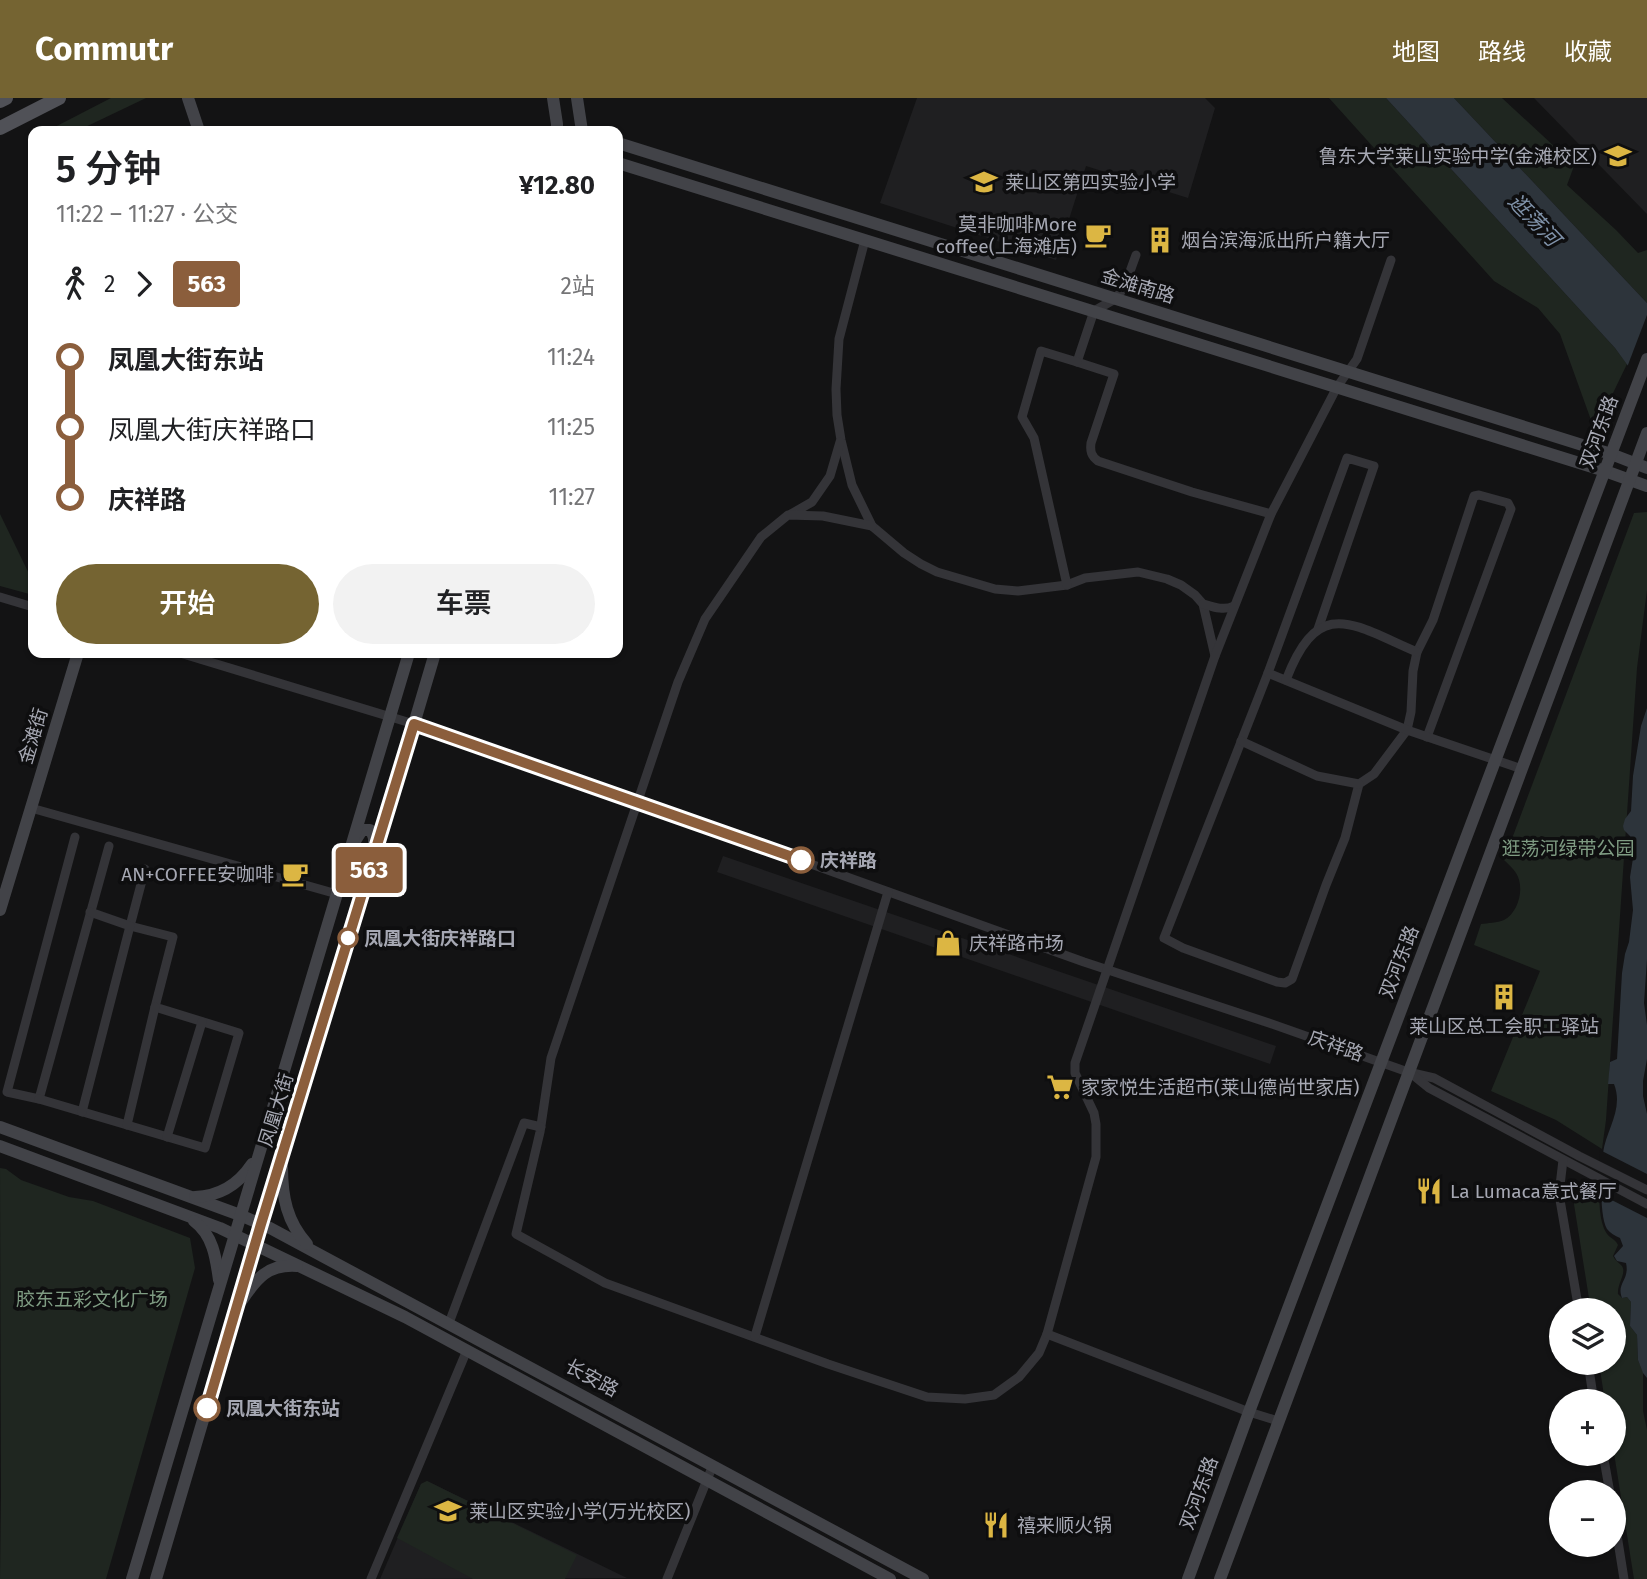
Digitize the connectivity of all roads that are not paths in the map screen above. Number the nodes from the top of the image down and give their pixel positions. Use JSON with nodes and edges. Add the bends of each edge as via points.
{"nodes":[{"id":1,"x":6,"y":98,"type":"edge"},
{"id":2,"x":59,"y":98,"type":"edge"},
{"id":3,"x":188,"y":98,"type":"edge"},
{"id":4,"x":553,"y":98,"type":"edge"},
{"id":5,"x":577,"y":98,"type":"edge"},
{"id":6,"x":0,"y":101,"type":"edge"},
{"id":7,"x":197,"y":126,"type":"edge"},
{"id":8,"x":557,"y":126,"type":"edge"},
{"id":9,"x":581,"y":126,"type":"edge"},
{"id":10,"x":0,"y":128,"type":"edge"},
{"id":11,"x":623,"y":145,"type":"edge"},
{"id":12,"x":623,"y":165,"type":"edge"},
{"id":13,"x":698,"y":169,"type":"junction"},
{"id":14,"x":693,"y":186,"type":"junction"},
{"id":15,"x":865,"y":240,"type":"junction"},
{"id":16,"x":1136,"y":255,"type":"dead end"},
{"id":17,"x":1391,"y":260,"type":"dead end"},
{"id":18,"x":1115,"y":299,"type":"junction"},
{"id":19,"x":1094,"y":311,"type":"junction"},
{"id":20,"x":1647,"y":359,"type":"edge"},
{"id":21,"x":1077,"y":362,"type":"junction"},
{"id":22,"x":1347,"y":372,"type":"junction"},
{"id":23,"x":1337,"y":387,"type":"junction"},
{"id":24,"x":1647,"y":433,"type":"edge"},
{"id":25,"x":841,"y":440,"type":"junction"},
{"id":26,"x":1611,"y":454,"type":"junction"},
{"id":27,"x":1641,"y":466,"type":"edge"},
{"id":28,"x":1605,"y":471,"type":"junction"},
{"id":29,"x":1630,"y":480,"type":"junction"},
{"id":30,"x":1647,"y":486,"type":"edge"},
{"id":31,"x":1271,"y":514,"type":"junction"},
{"id":32,"x":788,"y":515,"type":"junction"},
{"id":33,"x":872,"y":526,"type":"junction"},
{"id":34,"x":1067,"y":584,"type":"junction"},
{"id":35,"x":0,"y":597,"type":"edge"},
{"id":36,"x":1203,"y":604,"type":"junction"},
{"id":37,"x":28,"y":605,"type":"edge"},
{"id":38,"x":1234,"y":606,"type":"junction"},
{"id":39,"x":1318,"y":629,"type":"junction"},
{"id":40,"x":1418,"y":652,"type":"junction"},
{"id":41,"x":1215,"y":656,"type":"junction"},
{"id":42,"x":76,"y":658,"type":"edge"},
{"id":43,"x":196,"y":658,"type":"edge"},
{"id":44,"x":408,"y":658,"type":"edge"},
{"id":45,"x":434,"y":658,"type":"edge"},
{"id":46,"x":1268,"y":673,"type":"junction"},
{"id":47,"x":1286,"y":680,"type":"junction"},
{"id":48,"x":390,"y":718,"type":"junction"},
{"id":49,"x":414,"y":724,"type":"junction"},
{"id":50,"x":1407,"y":730,"type":"junction"},
{"id":51,"x":1427,"y":737,"type":"junction"},
{"id":52,"x":1241,"y":741,"type":"junction"},
{"id":53,"x":1495,"y":760,"type":"junction"},
{"id":54,"x":1522,"y":769,"type":"junction"},
{"id":55,"x":1359,"y":784,"type":"junction"},
{"id":56,"x":638,"y":802,"type":"junction"},
{"id":57,"x":31,"y":808,"type":"junction"},
{"id":58,"x":75,"y":837,"type":"dead end"},
{"id":59,"x":109,"y":846,"type":"dead end"},
{"id":60,"x":348,"y":857,"type":"junction"},
{"id":61,"x":145,"y":869,"type":"dead end"},
{"id":62,"x":370,"y":870,"type":"junction"},
{"id":63,"x":888,"y":892,"type":"junction"},
{"id":64,"x":337,"y":894,"type":"junction"},
{"id":65,"x":0,"y":910,"type":"edge"},
{"id":66,"x":90,"y":912,"type":"junction"},
{"id":67,"x":130,"y":926,"type":"junction"},
{"id":68,"x":1107,"y":970,"type":"junction"},
{"id":69,"x":155,"y":1007,"type":"junction"},
{"id":70,"x":202,"y":1022,"type":"junction"},
{"id":71,"x":1382,"y":1062,"type":"junction"},
{"id":72,"x":1408,"y":1072,"type":"junction"},
{"id":73,"x":39,"y":1099,"type":"junction"},
{"id":74,"x":82,"y":1112,"type":"junction"},
{"id":75,"x":127,"y":1125,"type":"junction"},
{"id":76,"x":0,"y":1127,"type":"edge"},
{"id":77,"x":541,"y":1127,"type":"junction"},
{"id":78,"x":167,"y":1137,"type":"junction"},
{"id":79,"x":0,"y":1146,"type":"edge"},
{"id":80,"x":259,"y":1152,"type":"junction"},
{"id":81,"x":282,"y":1154,"type":"junction"},
{"id":82,"x":1563,"y":1160,"type":"junction"},
{"id":83,"x":1647,"y":1190,"type":"edge"},
{"id":84,"x":191,"y":1197,"type":"junction"},
{"id":85,"x":1647,"y":1204,"type":"edge"},
{"id":86,"x":185,"y":1215,"type":"junction"},
{"id":87,"x":240,"y":1215,"type":"junction"},
{"id":88,"x":261,"y":1224,"type":"junction"},
{"id":89,"x":234,"y":1235,"type":"junction"},
{"id":90,"x":255,"y":1245,"type":"junction"},
{"id":91,"x":312,"y":1250,"type":"junction"},
{"id":92,"x":300,"y":1266,"type":"junction"},
{"id":93,"x":220,"y":1284,"type":"junction"},
{"id":94,"x":1577,"y":1298,"type":"edge"},
{"id":95,"x":236,"y":1309,"type":"junction"},
{"id":96,"x":449,"y":1323,"type":"junction"},
{"id":97,"x":1047,"y":1334,"type":"junction"},
{"id":98,"x":755,"y":1336,"type":"junction"},
{"id":99,"x":467,"y":1350,"type":"junction"},
{"id":100,"x":1249,"y":1412,"type":"junction"},
{"id":101,"x":1278,"y":1421,"type":"junction"},
{"id":102,"x":713,"y":1465,"type":"junction"},
{"id":103,"x":706,"y":1480,"type":"junction"},
{"id":104,"x":1621,"y":1557,"type":"edge"},
{"id":105,"x":132,"y":1579,"type":"edge"},
{"id":106,"x":156,"y":1579,"type":"edge"},
{"id":107,"x":371,"y":1579,"type":"edge"},
{"id":108,"x":667,"y":1579,"type":"edge"},
{"id":109,"x":890,"y":1579,"type":"edge"},
{"id":110,"x":923,"y":1579,"type":"edge"},
{"id":111,"x":1188,"y":1579,"type":"edge"},
{"id":112,"x":1220,"y":1579,"type":"edge"},
{"id":113,"x":1624,"y":1579,"type":"edge"}],
"edges":[{"from":1,"to":6,"type":"main road"},
{"from":2,"to":10,"type":"main road"},
{"from":3,"to":7,"type":"street"},
{"from":4,"to":8,"type":"street"},
{"from":5,"to":9,"type":"street"},
{"from":11,"to":13,"type":"street","name":"金滩南路"},
{"from":12,"to":14,"type":"street","name":"金滩南路"},
{"from":13,"to":14,"type":"street"},
{"from":13,"to":18,"type":"street","name":"金滩南路"},
{"from":14,"to":15,"type":"street","name":"金滩南路"},
{"from":15,"to":19,"type":"street","name":"金滩南路"},
{"from":15,"to":25,"type":"street","via":[[839,339],[835,389]]},
{"from":16,"to":18,"type":"street"},
{"from":17,"to":22,"type":"street","via":[[1357,359]]},
{"from":18,"to":19,"type":"street"},
{"from":18,"to":22,"type":"street","name":"金滩南路"},
{"from":19,"to":21,"type":"street"},
{"from":19,"to":23,"type":"street","name":"金滩南路"},
{"from":20,"to":26,"type":"street","name":"双河东路"},
{"from":21,"to":31,"type":"street","via":[[1114,374],[1091,443],[1094,458]]},
{"from":21,"to":34,"type":"street","via":[[1041,351],[1022,417],[1034,438]]},
{"from":22,"to":23,"type":"street"},
{"from":22,"to":26,"type":"street","name":"金滩南路"},
{"from":23,"to":28,"type":"street","name":"金滩南路"},
{"from":23,"to":31,"type":"street"},
{"from":24,"to":27,"type":"street"},
{"from":25,"to":32,"type":"street","via":[[830,476],[812,502]]},
{"from":25,"to":33,"type":"street","via":[[852,485]]},
{"from":26,"to":27,"type":"street","name":"金滩南路"},
{"from":26,"to":28,"type":"street","name":"双河东路"},
{"from":27,"to":29,"type":"street"},
{"from":28,"to":29,"type":"street","name":"金滩南路"},
{"from":28,"to":53,"type":"street","name":"双河东路"},
{"from":29,"to":30,"type":"street","name":"金滩南路"},
{"from":29,"to":54,"type":"street"},
{"from":31,"to":38,"type":"street"},
{"from":32,"to":33,"type":"street","via":[[823,516]]},
{"from":32,"to":56,"type":"street","via":[[761,537],[705,619],[678,681]]},
{"from":33,"to":34,"type":"street","via":[[921,564],[976,584],[1018,591]]},
{"from":34,"to":36,"type":"street","via":[[1138,572],[1181,585]]},
{"from":35,"to":37,"type":"street"},
{"from":36,"to":38,"type":"street"},
{"from":36,"to":41,"type":"street"},
{"from":38,"to":41,"type":"street"},
{"from":39,"to":40,"type":"street","via":[[1330,623],[1356,626]]},
{"from":39,"to":46,"type":"street","via":[[1374,466],[1347,458]]},
{"from":39,"to":47,"type":"street","via":[[1304,644]]},
{"from":40,"to":50,"type":"street"},
{"from":40,"to":51,"type":"street","via":[[1474,496],[1508,503],[1511,509]]},
{"from":41,"to":68,"type":"street"},
{"from":42,"to":57,"type":"street","name":"金滩街"},
{"from":43,"to":48,"type":"street","name":"庆祥路"},
{"from":44,"to":48,"type":"street","name":"凤凰大街"},
{"from":45,"to":49,"type":"street","name":"凤凰大街"},
{"from":46,"to":47,"type":"street"},
{"from":46,"to":52,"type":"street"},
{"from":47,"to":50,"type":"street"},
{"from":48,"to":49,"type":"street","name":"庆祥路"},
{"from":48,"to":60,"type":"street","name":"凤凰大街"},
{"from":49,"to":56,"type":"street","name":"庆祥路"},
{"from":49,"to":62,"type":"street","name":"凤凰大街"},
{"from":50,"to":51,"type":"street"},
{"from":50,"to":55,"type":"street","via":[[1374,774]]},
{"from":51,"to":53,"type":"street"},
{"from":52,"to":55,"type":"street","via":[[1317,776]]},
{"from":52,"to":55,"type":"street","via":[[1164,939],[1253,974],[1285,983],[1293,979],[1345,838]]},
{"from":53,"to":54,"type":"street"},
{"from":53,"to":71,"type":"street","name":"双河东路"},
{"from":54,"to":72,"type":"street"},
{"from":56,"to":63,"type":"street","name":"庆祥路"},
{"from":56,"to":77,"type":"street","via":[[551,1058]]},
{"from":57,"to":64,"type":"street"},
{"from":57,"to":65,"type":"street","name":"金滩街"},
{"from":58,"to":73,"type":"street","via":[[7,1092]]},
{"from":59,"to":66,"type":"street"},
{"from":60,"to":62,"type":"street","via":[[358,834],[370,830],[375,842]]},
{"from":60,"to":64,"type":"street","name":"凤凰大街"},
{"from":61,"to":67,"type":"street"},
{"from":62,"to":81,"type":"street","name":"凤凰大街"},
{"from":63,"to":68,"type":"street","name":"庆祥路"},
{"from":63,"to":98,"type":"street"},
{"from":64,"to":80,"type":"street","name":"凤凰大街"},
{"from":66,"to":67,"type":"street"},
{"from":66,"to":73,"type":"street"},
{"from":67,"to":69,"type":"street","via":[[173,937]]},
{"from":67,"to":74,"type":"street"},
{"from":68,"to":71,"type":"street","name":"庆祥路"},
{"from":68,"to":97,"type":"street","via":[[1075,1063],[1075,1073],[1094,1113],[1096,1157]]},
{"from":69,"to":70,"type":"street"},
{"from":69,"to":75,"type":"street"},
{"from":70,"to":78,"type":"street"},
{"from":70,"to":78,"type":"street","via":[[239,1033],[205,1148]]},
{"from":71,"to":72,"type":"street","name":"庆祥路"},
{"from":71,"to":100,"type":"street","name":"双河东路"},
{"from":72,"to":82,"type":"street","name":"庆祥路","via":[[1429,1088]]},
{"from":72,"to":83,"type":"street","name":"庆祥路","via":[[1434,1078]]},
{"from":72,"to":101,"type":"street"},
{"from":73,"to":74,"type":"street"},
{"from":74,"to":75,"type":"street"},
{"from":75,"to":78,"type":"street"},
{"from":76,"to":84,"type":"street","name":"长安路"},
{"from":77,"to":96,"type":"street","via":[[524,1123]]},
{"from":77,"to":98,"type":"street","via":[[516,1234],[605,1283]]},
{"from":79,"to":86,"type":"street","name":"长安路"},
{"from":80,"to":84,"type":"street","via":[[237,1182],[220,1193]]},
{"from":80,"to":87,"type":"street","name":"凤凰大街"},
{"from":81,"to":88,"type":"street","name":"凤凰大街"},
{"from":81,"to":91,"type":"street","via":[[286,1209],[297,1234]]},
{"from":82,"to":85,"type":"street","name":"庆祥路"},
{"from":82,"to":94,"type":"street","via":[[1559,1194]]},
{"from":84,"to":87,"type":"street","name":"长安路"},
{"from":86,"to":89,"type":"street","name":"长安路"},
{"from":86,"to":93,"type":"street","via":[[207,1235]]},
{"from":87,"to":88,"type":"street","name":"长安路"},
{"from":87,"to":89,"type":"street","name":"凤凰大街"},
{"from":88,"to":90,"type":"street","name":"凤凰大街"},
{"from":88,"to":91,"type":"street","name":"长安路"},
{"from":89,"to":90,"type":"street","name":"长安路"},
{"from":89,"to":93,"type":"street","name":"凤凰大街"},
{"from":90,"to":92,"type":"street","name":"长安路"},
{"from":90,"to":95,"type":"street","name":"凤凰大街"},
{"from":91,"to":96,"type":"street","name":"长安路"},
{"from":92,"to":95,"type":"street","via":[[265,1273]]},
{"from":92,"to":99,"type":"street","name":"长安路"},
{"from":93,"to":105,"type":"street","name":"凤凰大街"},
{"from":95,"to":106,"type":"street","name":"凤凰大街"},
{"from":96,"to":102,"type":"street","name":"长安路"},
{"from":97,"to":98,"type":"street","via":[[1039,1353],[1019,1377],[994,1395],[965,1399],[927,1397]]},
{"from":97,"to":100,"type":"street"},
{"from":99,"to":103,"type":"street","name":"长安路"},
{"from":99,"to":107,"type":"street"},
{"from":100,"to":101,"type":"street"},
{"from":100,"to":111,"type":"street","name":"双河东路"},
{"from":101,"to":112,"type":"street"},
{"from":102,"to":103,"type":"street"},
{"from":102,"to":110,"type":"street","name":"长安路"},
{"from":103,"to":108,"type":"street"},
{"from":103,"to":109,"type":"street","name":"长安路"},
{"from":104,"to":113,"type":"street"}]}
